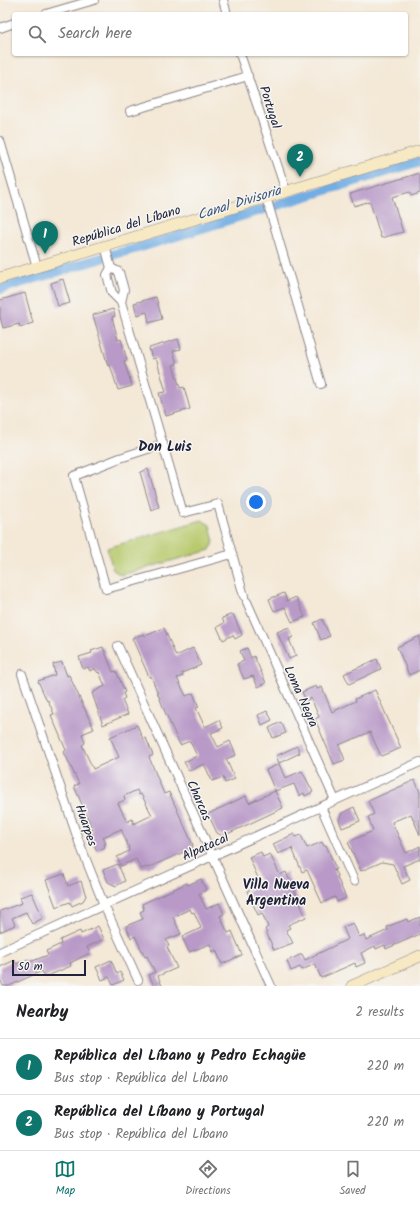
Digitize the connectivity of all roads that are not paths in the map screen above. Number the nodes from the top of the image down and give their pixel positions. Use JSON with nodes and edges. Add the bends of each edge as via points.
{"nodes":[{"id":1,"x":94,"y":0,"type":"edge"},
{"id":2,"x":222,"y":0,"type":"edge"},
{"id":3,"x":53,"y":12,"type":"edge"},
{"id":4,"x":226,"y":12,"type":"edge"},
{"id":5,"x":12,"y":25,"type":"edge"},
{"id":6,"x":0,"y":28,"type":"edge"},
{"id":7,"x":241,"y":56,"type":"edge"},
{"id":8,"x":248,"y":76,"type":"junction"},
{"id":9,"x":130,"y":111,"type":"dead end"},
{"id":10,"x":0,"y":141,"type":"edge"},
{"id":11,"x":420,"y":150,"type":"edge"},
{"id":12,"x":286,"y":191,"type":"junction"},
{"id":13,"x":266,"y":197,"type":"junction"},
{"id":14,"x":105,"y":246,"type":"junction"},
{"id":15,"x":37,"y":267,"type":"junction"},
{"id":16,"x":111,"y":268,"type":"junction"},
{"id":17,"x":0,"y":278,"type":"edge"},
{"id":18,"x":121,"y":302,"type":"junction"},
{"id":19,"x":321,"y":384,"type":"dead end"},
{"id":20,"x":163,"y":444,"type":"junction"},
{"id":21,"x":232,"y":554,"type":"junction"},
{"id":22,"x":118,"y":646,"type":"dead end"},
{"id":23,"x":22,"y":674,"type":"dead end"},
{"id":24,"x":420,"y":762,"type":"edge"},
{"id":25,"x":335,"y":800,"type":"junction"},
{"id":26,"x":321,"y":807,"type":"junction"},
{"id":27,"x":212,"y":856,"type":"junction"},
{"id":28,"x":354,"y":881,"type":"dead end"},
{"id":29,"x":104,"y":904,"type":"junction"},
{"id":30,"x":0,"y":952,"type":"edge"},
{"id":31,"x":420,"y":956,"type":"edge"},
{"id":32,"x":138,"y":980,"type":"dead end"},
{"id":33,"x":271,"y":986,"type":"edge"},
{"id":34,"x":352,"y":986,"type":"edge"}],
"edges":[{"from":1,"to":3,"type":"street"},
{"from":2,"to":4,"type":"street"},
{"from":5,"to":6,"type":"street"},
{"from":7,"to":8,"type":"street","name":"Portugal"},
{"from":8,"to":9,"type":"street"},
{"from":8,"to":12,"type":"street","name":"Portugal"},
{"from":10,"to":15,"type":"street"},
{"from":11,"to":12,"type":"main road","name":"República del Líbano"},
{"from":12,"to":13,"type":"main road","name":"República del Líbano"},
{"from":13,"to":14,"type":"main road","name":"República del Líbano"},
{"from":13,"to":19,"type":"street"},
{"from":14,"to":15,"type":"main road","name":"República del Líbano"},
{"from":14,"to":16,"type":"street"},
{"from":15,"to":17,"type":"main road","name":"República del Líbano"},
{"from":16,"to":18,"type":"street","via":[[107,275],[112,293]]},
{"from":16,"to":18,"type":"street","via":[[119,272],[124,290]]},
{"from":18,"to":20,"type":"street"},
{"from":20,"to":21,"type":"street","name":"Loma Negra","via":[[183,513],[218,504]]},
{"from":20,"to":21,"type":"street","via":[[74,476],[106,589]]},
{"from":21,"to":25,"type":"street","name":"Loma Negra","via":[[245,599]]},
{"from":22,"to":27,"type":"street","name":"Charcas"},
{"from":23,"to":29,"type":"street","name":"Huarpes"},
{"from":24,"to":25,"type":"street","name":"Alpatacal"},
{"from":25,"to":26,"type":"street","name":"Alpatacal"},
{"from":26,"to":27,"type":"street","name":"Alpatacal"},
{"from":26,"to":28,"type":"street"},
{"from":27,"to":29,"type":"street","name":"Alpatacal"},
{"from":27,"to":33,"type":"street","name":"Charcas"},
{"from":29,"to":30,"type":"street","name":"Alpatacal"},
{"from":29,"to":32,"type":"street","name":"Huarpes"},
{"from":31,"to":34,"type":"main road"}]}
